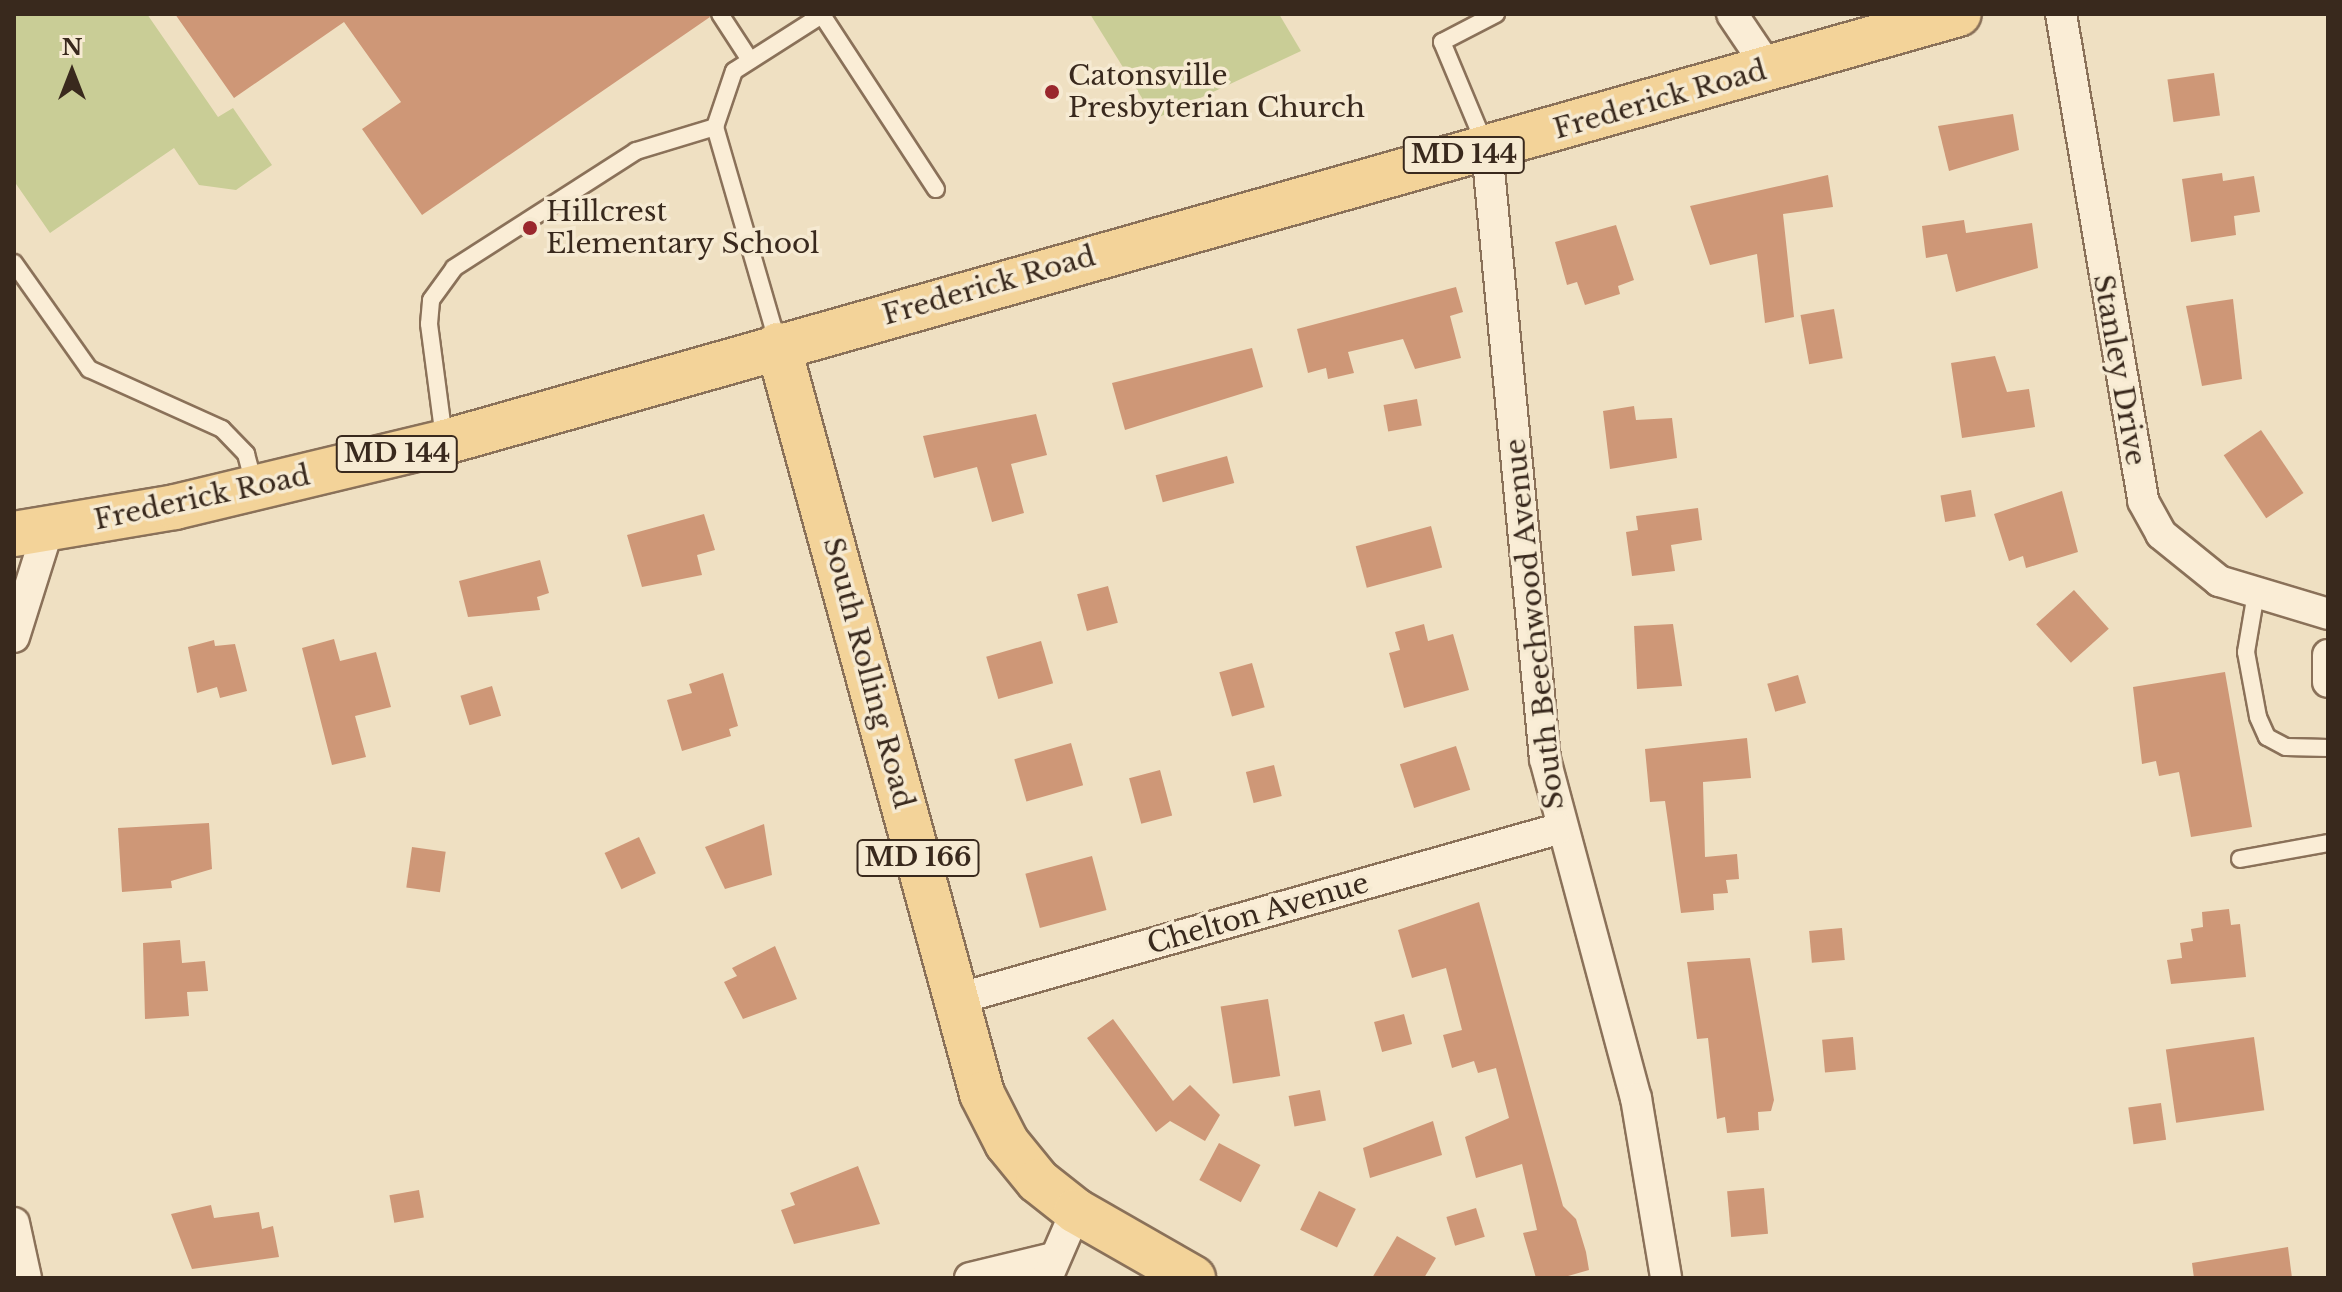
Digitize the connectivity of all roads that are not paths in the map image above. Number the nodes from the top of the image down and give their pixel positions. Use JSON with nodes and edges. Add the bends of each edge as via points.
{"nodes":[{"id":1,"x":720,"y":14,"type":"edge"},
{"id":2,"x":1496,"y":14,"type":"edge"},
{"id":3,"x":1732,"y":14,"type":"edge"},
{"id":4,"x":1959,"y":14,"type":"edge"},
{"id":5,"x":2061,"y":14,"type":"edge"},
{"id":6,"x":822,"y":15,"type":"edge"},
{"id":7,"x":750,"y":60,"type":"junction"},
{"id":8,"x":1769,"y":69,"type":"junction"},
{"id":9,"x":715,"y":127,"type":"junction"},
{"id":10,"x":1487,"y":149,"type":"junction"},
{"id":11,"x":936,"y":189,"type":"dead end"},
{"id":12,"x":14,"y":263,"type":"edge"},
{"id":13,"x":778,"y":345,"type":"junction"},
{"id":14,"x":445,"y":442,"type":"junction"},
{"id":15,"x":255,"y":489,"type":"junction"},
{"id":16,"x":31,"y":532,"type":"edge"},
{"id":17,"x":2256,"y":593,"type":"junction"},
{"id":18,"x":2328,"y":614,"type":"edge"},
{"id":19,"x":14,"y":637,"type":"edge"},
{"id":20,"x":2328,"y":655,"type":"edge"},
{"id":21,"x":2328,"y":682,"type":"edge"},
{"id":22,"x":2328,"y":748,"type":"edge"},
{"id":23,"x":1558,"y":829,"type":"junction"},
{"id":24,"x":2328,"y":843,"type":"edge"},
{"id":25,"x":2240,"y":859,"type":"dead end"},
{"id":26,"x":957,"y":999,"type":"junction"},
{"id":27,"x":1076,"y":1211,"type":"junction"},
{"id":28,"x":14,"y":1223,"type":"edge"},
{"id":29,"x":1048,"y":1269,"type":"edge"},
{"id":30,"x":26,"y":1278,"type":"edge"},
{"id":31,"x":970,"y":1278,"type":"edge"},
{"id":32,"x":1193,"y":1278,"type":"edge"},
{"id":33,"x":1666,"y":1278,"type":"edge"}],
"edges":[{"from":1,"to":7,"type":"lane"},
{"from":2,"to":10,"type":"lane","via":[[1442,42]]},
{"from":3,"to":8,"type":"street"},
{"from":4,"to":8,"type":"main road","name":"Frederick Road","number":"MD 144"},
{"from":5,"to":17,"type":"street","name":"Stanley Drive","via":[[2143,501],[2186,560]]},
{"from":6,"to":7,"type":"lane"},
{"from":6,"to":11,"type":"lane"},
{"from":7,"to":9,"type":"lane","via":[[734,71]]},
{"from":8,"to":10,"type":"main road","name":"Frederick Road","number":"MD 144"},
{"from":9,"to":13,"type":"lane"},
{"from":9,"to":14,"type":"lane","via":[[636,151],[454,268],[431,300],[429,324]]},
{"from":10,"to":13,"type":"main road","name":"Frederick Road","number":"MD 144"},
{"from":10,"to":23,"type":"street","name":"South Beechwood Avenue","via":[[1545,759]]},
{"from":12,"to":15,"type":"lane","via":[[89,369],[222,429],[246,454]]},
{"from":13,"to":14,"type":"main road","name":"Frederick Road","number":"MD 144"},
{"from":13,"to":26,"type":"main road","name":"South Rolling Road","number":"MD 166"},
{"from":14,"to":15,"type":"main road","name":"Frederick Road","number":"MD 144"},
{"from":15,"to":16,"type":"main road","name":"Frederick Road","number":"MD 144"},
{"from":16,"to":19,"type":"street"},
{"from":17,"to":18,"type":"street","name":"Stanley Drive"},
{"from":17,"to":22,"type":"lane","via":[[2246,652],[2267,737],[2286,747]]},
{"from":20,"to":21,"type":"street"},
{"from":23,"to":26,"type":"street","name":"Chelton Avenue"},
{"from":23,"to":33,"type":"street","name":"South Beechwood Avenue","via":[[1636,1098]]},
{"from":24,"to":25,"type":"lane"},
{"from":26,"to":27,"type":"main road","name":"South Rolling Road","number":"MD 166","via":[[982,1094],[1007,1143]]},
{"from":27,"to":29,"type":"street"},
{"from":27,"to":32,"type":"main road","name":"South Rolling Road","number":"MD 166"},
{"from":28,"to":30,"type":"street"},
{"from":29,"to":31,"type":"street"}]}
